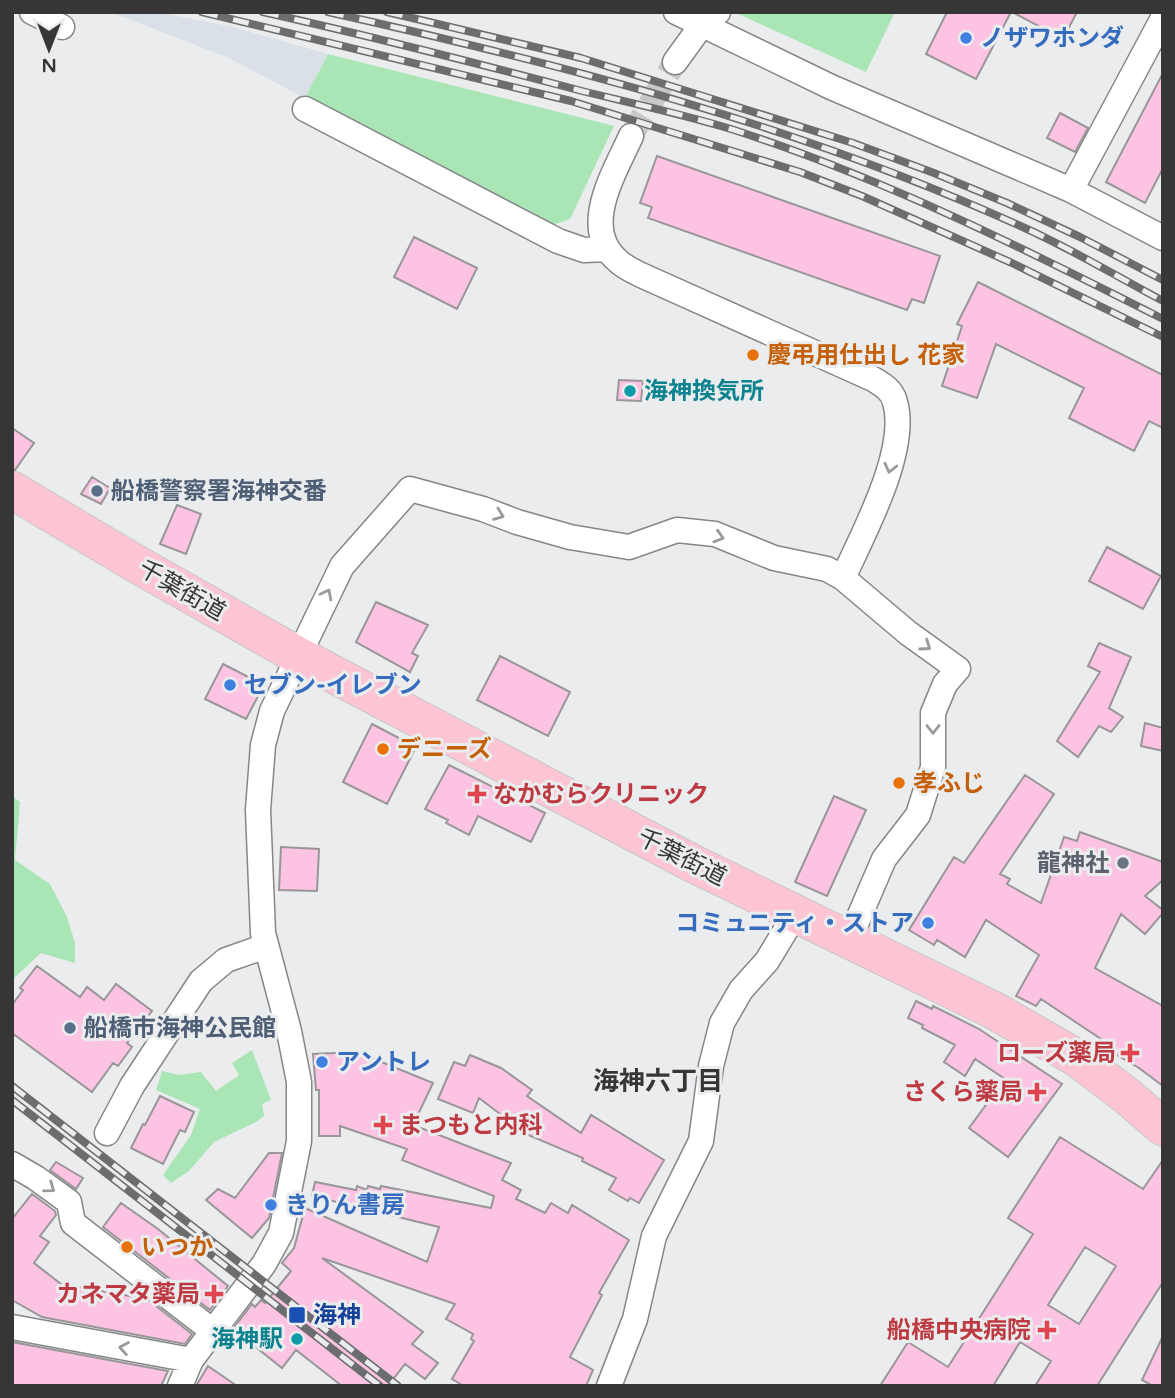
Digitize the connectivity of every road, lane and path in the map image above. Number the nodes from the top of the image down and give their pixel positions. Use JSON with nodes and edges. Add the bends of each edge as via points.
{"nodes":[{"id":1,"x":32,"y":12,"type":"edge"},
{"id":2,"x":676,"y":12,"type":"edge"},
{"id":3,"x":1163,"y":18,"type":"edge"},
{"id":4,"x":710,"y":19,"type":"edge"},
{"id":5,"x":62,"y":27,"type":"dead end"},
{"id":6,"x":675,"y":62,"type":"tunnel mouth"},
{"id":7,"x":305,"y":108,"type":"dead end"},
{"id":8,"x":631,"y":136,"type":"tunnel mouth"},
{"id":9,"x":1071,"y":190,"type":"junction"},
{"id":10,"x":1163,"y":238,"type":"edge"},
{"id":11,"x":607,"y":249,"type":"junction"},
{"id":12,"x":12,"y":490,"type":"edge"},
{"id":13,"x":843,"y":578,"type":"junction"},
{"id":14,"x":297,"y":655,"type":"junction"},
{"id":15,"x":796,"y":913,"type":"junction"},
{"id":16,"x":846,"y":939,"type":"junction"},
{"id":17,"x":266,"y":946,"type":"junction"},
{"id":18,"x":1163,"y":1127,"type":"edge"},
{"id":19,"x":107,"y":1133,"type":"dead end"},
{"id":20,"x":12,"y":1164,"type":"edge"},
{"id":21,"x":12,"y":1327,"type":"edge"},
{"id":22,"x":214,"y":1332,"type":"junction"},
{"id":23,"x":191,"y":1360,"type":"junction"},
{"id":24,"x":180,"y":1386,"type":"edge"},
{"id":25,"x":609,"y":1386,"type":"edge"}],
"edges":[{"from":1,"to":5,"type":"street"},
{"from":2,"to":4,"type":"street"},
{"from":3,"to":9,"type":"street"},
{"from":4,"to":6,"type":"street"},
{"from":4,"to":9,"type":"street","via":[[831,87]]},
{"from":7,"to":11,"type":"street","via":[[558,241],[584,250]]},
{"from":8,"to":11,"type":"street","via":[[600,215]]},
{"from":9,"to":10,"type":"street"},
{"from":11,"to":13,"type":"street","one_way":true,"via":[[641,275],[887,387],[895,400],[897,420],[890,473]]},
{"from":12,"to":14,"type":"highway","name":"千葉街道"},
{"from":14,"to":13,"type":"street","one_way":true,"via":[[342,566],[410,489],[570,537],[629,547],[677,530],[715,534],[774,558],[827,569]]},
{"from":13,"to":16,"type":"street","one_way":true,"via":[[958,669],[945,684],[933,713],[933,767],[918,815],[884,859]]},
{"from":14,"to":15,"type":"highway","name":"千葉街道"},
{"from":14,"to":17,"type":"street","via":[[272,711],[263,745],[258,810]]},
{"from":15,"to":16,"type":"highway","name":"千葉街道"},
{"from":15,"to":25,"type":"street","via":[[722,1023],[701,1141],[654,1236],[635,1319]]},
{"from":16,"to":18,"type":"highway","name":"千葉街道","via":[[995,1011],[1077,1058]]},
{"from":17,"to":19,"type":"street","via":[[226,960],[201,981]]},
{"from":17,"to":22,"type":"street","via":[[299,1082],[299,1141],[281,1233]]},
{"from":20,"to":22,"type":"street","one_way":true,"via":[[69,1202],[73,1223]]},
{"from":23,"to":21,"type":"street","one_way":true},
{"from":22,"to":23,"type":"street"},
{"from":23,"to":24,"type":"street"}]}
